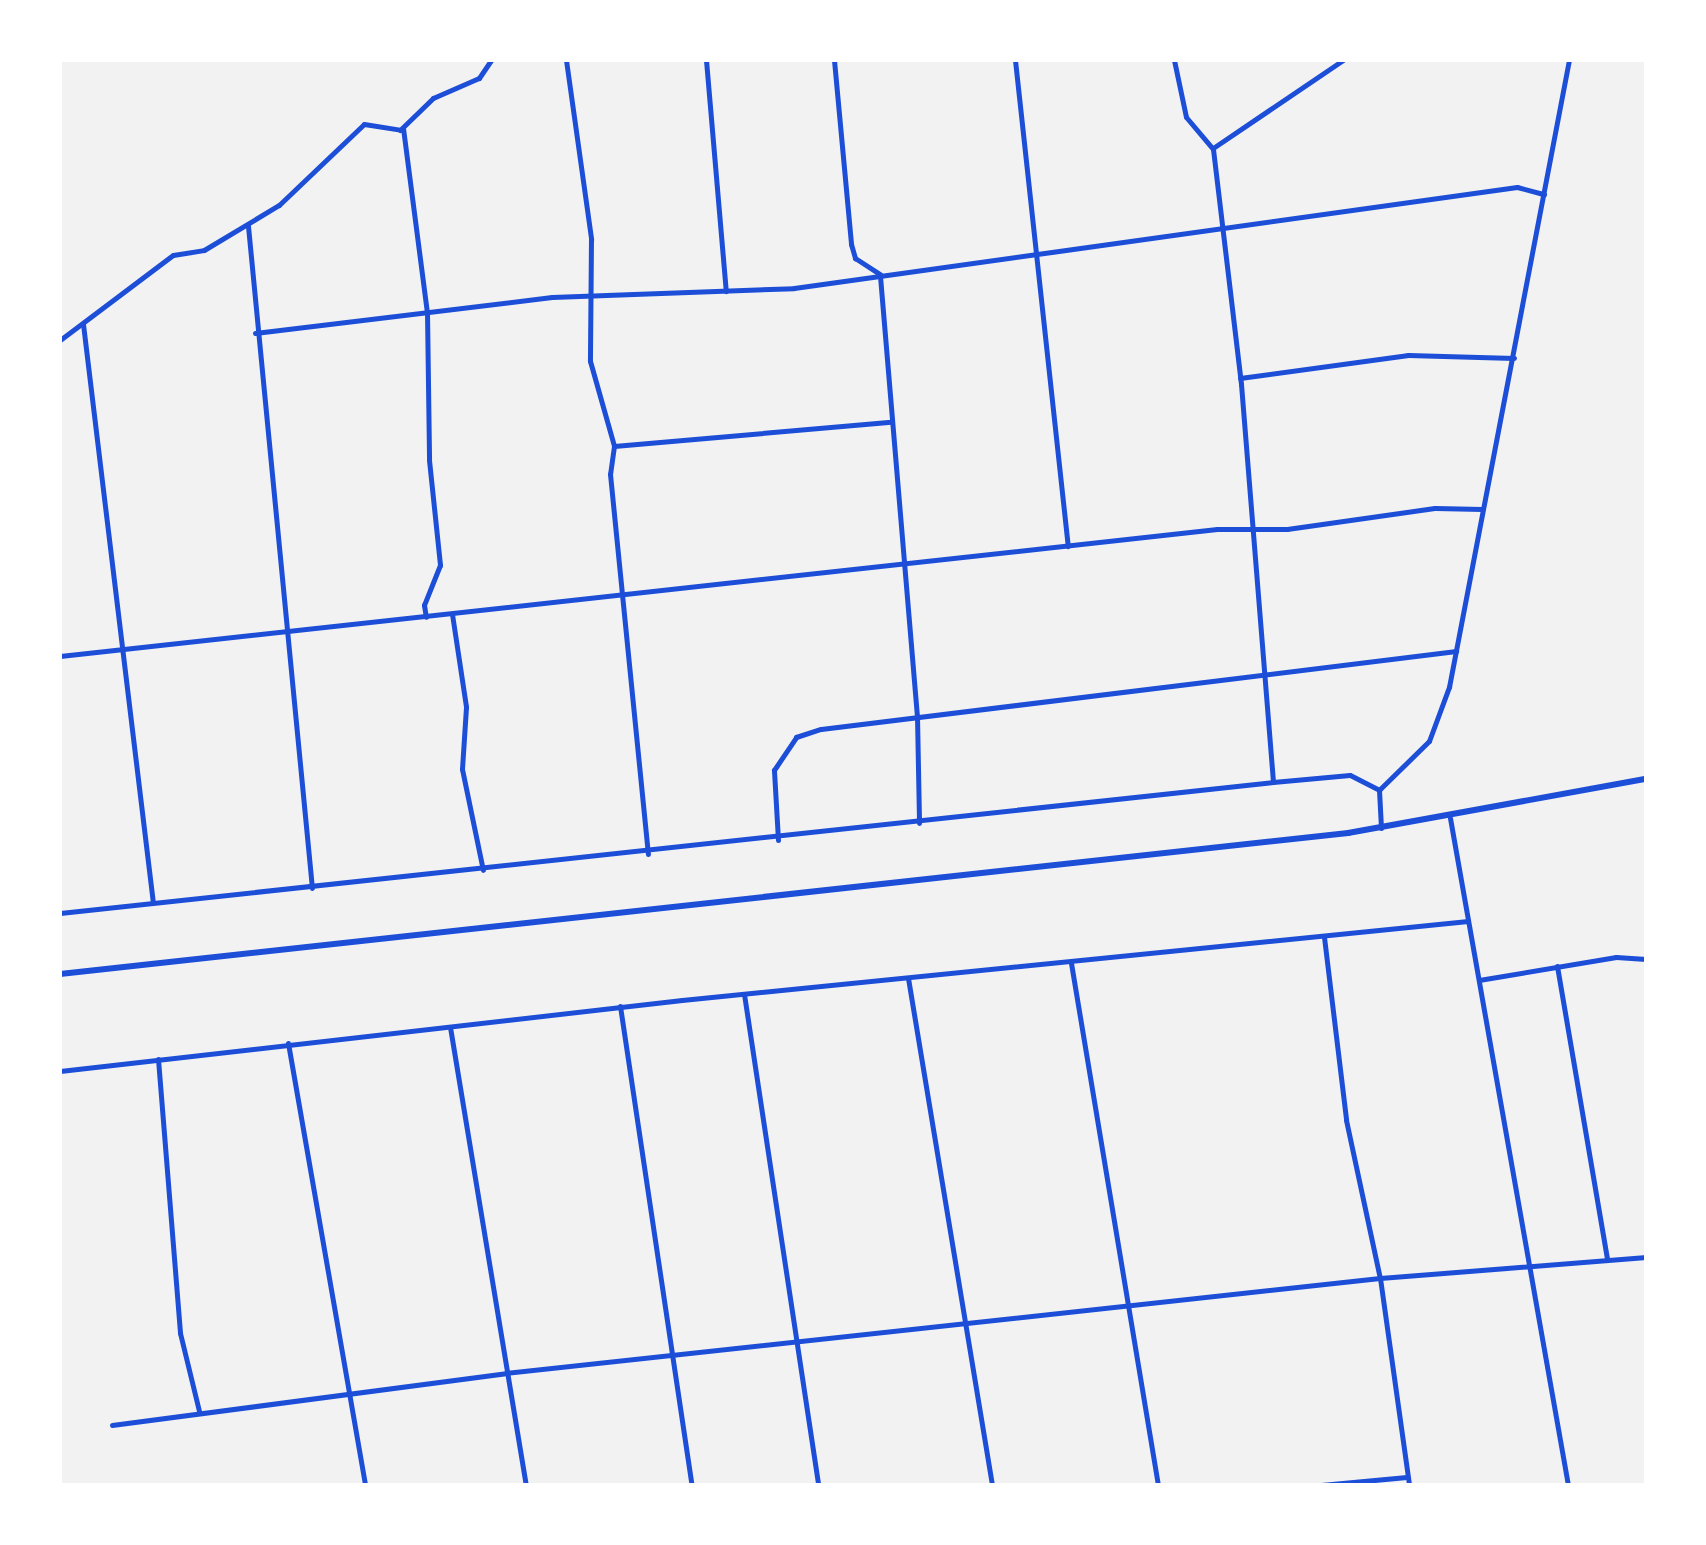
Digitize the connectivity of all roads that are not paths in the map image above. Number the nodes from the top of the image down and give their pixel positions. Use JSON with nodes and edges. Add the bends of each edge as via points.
{"nodes":[{"id":1,"x":490,"y":60,"type":"edge"},
{"id":2,"x":566,"y":60,"type":"edge"},
{"id":3,"x":706,"y":60,"type":"edge"},
{"id":4,"x":834,"y":60,"type":"edge"},
{"id":5,"x":1015,"y":60,"type":"edge"},
{"id":6,"x":1174,"y":60,"type":"edge"},
{"id":7,"x":1569,"y":60,"type":"edge"},
{"id":8,"x":1339,"y":61,"type":"edge"},
{"id":9,"x":403,"y":127,"type":"junction"},
{"id":10,"x":1213,"y":149,"type":"junction"},
{"id":11,"x":1544,"y":194,"type":"junction"},
{"id":12,"x":248,"y":226,"type":"junction"},
{"id":13,"x":1221,"y":228,"type":"junction"},
{"id":14,"x":1039,"y":254,"type":"junction"},
{"id":15,"x":881,"y":276,"type":"junction"},
{"id":16,"x":726,"y":290,"type":"junction"},
{"id":17,"x":588,"y":301,"type":"junction"},
{"id":18,"x":427,"y":312,"type":"junction"},
{"id":19,"x":83,"y":324,"type":"junction"},
{"id":20,"x":255,"y":333,"type":"junction"},
{"id":21,"x":60,"y":340,"type":"edge"},
{"id":22,"x":1514,"y":358,"type":"junction"},
{"id":23,"x":1240,"y":378,"type":"junction"},
{"id":24,"x":890,"y":422,"type":"junction"},
{"id":25,"x":614,"y":446,"type":"junction"},
{"id":26,"x":1482,"y":509,"type":"junction"},
{"id":27,"x":1250,"y":528,"type":"junction"},
{"id":28,"x":1068,"y":546,"type":"junction"},
{"id":29,"x":905,"y":564,"type":"junction"},
{"id":30,"x":623,"y":596,"type":"junction"},
{"id":31,"x":452,"y":614,"type":"junction"},
{"id":32,"x":426,"y":617,"type":"junction"},
{"id":33,"x":286,"y":632,"type":"junction"},
{"id":34,"x":124,"y":649,"type":"junction"},
{"id":35,"x":1456,"y":651,"type":"junction"},
{"id":36,"x":60,"y":656,"type":"edge"},
{"id":37,"x":1263,"y":674,"type":"junction"},
{"id":38,"x":916,"y":716,"type":"junction"},
{"id":39,"x":1646,"y":779,"type":"edge"},
{"id":40,"x":1272,"y":782,"type":"junction"},
{"id":41,"x":1379,"y":790,"type":"junction"},
{"id":42,"x":1450,"y":818,"type":"junction"},
{"id":43,"x":919,"y":824,"type":"junction"},
{"id":44,"x":1381,"y":828,"type":"junction"},
{"id":45,"x":778,"y":840,"type":"junction"},
{"id":46,"x":648,"y":854,"type":"junction"},
{"id":47,"x":483,"y":870,"type":"junction"},
{"id":48,"x":312,"y":888,"type":"junction"},
{"id":49,"x":153,"y":904,"type":"junction"},
{"id":50,"x":60,"y":913,"type":"edge"},
{"id":51,"x":1468,"y":921,"type":"junction"},
{"id":52,"x":1324,"y":937,"type":"junction"},
{"id":53,"x":1646,"y":959,"type":"edge"},
{"id":54,"x":1071,"y":962,"type":"junction"},
{"id":55,"x":1558,"y":966,"type":"junction"},
{"id":56,"x":60,"y":974,"type":"edge"},
{"id":57,"x":908,"y":978,"type":"junction"},
{"id":58,"x":1479,"y":980,"type":"junction"},
{"id":59,"x":744,"y":994,"type":"junction"},
{"id":60,"x":620,"y":1006,"type":"junction"},
{"id":61,"x":450,"y":1027,"type":"junction"},
{"id":62,"x":288,"y":1043,"type":"junction"},
{"id":63,"x":158,"y":1059,"type":"junction"},
{"id":64,"x":60,"y":1072,"type":"edge"},
{"id":65,"x":1646,"y":1257,"type":"edge"},
{"id":66,"x":1607,"y":1259,"type":"junction"},
{"id":67,"x":1530,"y":1264,"type":"junction"},
{"id":68,"x":1380,"y":1278,"type":"junction"},
{"id":69,"x":1131,"y":1307,"type":"junction"},
{"id":70,"x":963,"y":1324,"type":"junction"},
{"id":71,"x":794,"y":1342,"type":"junction"},
{"id":72,"x":670,"y":1356,"type":"junction"},
{"id":73,"x":506,"y":1373,"type":"junction"},
{"id":74,"x":349,"y":1391,"type":"junction"},
{"id":75,"x":199,"y":1411,"type":"junction"},
{"id":76,"x":112,"y":1425,"type":"dead end"},
{"id":77,"x":1408,"y":1481,"type":"edge"},
{"id":78,"x":365,"y":1485,"type":"edge"},
{"id":79,"x":526,"y":1485,"type":"edge"},
{"id":80,"x":692,"y":1485,"type":"edge"},
{"id":81,"x":818,"y":1485,"type":"edge"},
{"id":82,"x":992,"y":1485,"type":"edge"},
{"id":83,"x":1158,"y":1485,"type":"edge"},
{"id":84,"x":1321,"y":1485,"type":"edge"},
{"id":85,"x":1568,"y":1485,"type":"edge"}],
"edges":[{"from":1,"to":9,"type":"street","via":[[479,78],[433,98]]},
{"from":2,"to":17,"type":"street","via":[[591,239]]},
{"from":3,"to":16,"type":"street"},
{"from":4,"to":15,"type":"street","via":[[851,244],[855,258]]},
{"from":5,"to":14,"type":"street"},
{"from":6,"to":10,"type":"street","via":[[1186,118]]},
{"from":7,"to":11,"type":"street"},
{"from":8,"to":10,"type":"street"},
{"from":9,"to":12,"type":"street","via":[[364,124]]},
{"from":9,"to":18,"type":"street"},
{"from":10,"to":13,"type":"street"},
{"from":11,"to":13,"type":"street","via":[[1518,187]]},
{"from":11,"to":22,"type":"street"},
{"from":12,"to":19,"type":"street","via":[[204,250],[174,255]]},
{"from":12,"to":20,"type":"street"},
{"from":13,"to":14,"type":"street"},
{"from":13,"to":23,"type":"street"},
{"from":14,"to":15,"type":"street"},
{"from":14,"to":28,"type":"street"},
{"from":15,"to":16,"type":"street"},
{"from":15,"to":24,"type":"street"},
{"from":16,"to":17,"type":"street"},
{"from":17,"to":18,"type":"street","via":[[552,297]]},
{"from":17,"to":25,"type":"street","via":[[590,361]]},
{"from":18,"to":20,"type":"street"},
{"from":18,"to":32,"type":"street","via":[[429,460],[440,566]]},
{"from":19,"to":21,"type":"street"},
{"from":19,"to":34,"type":"street"},
{"from":20,"to":33,"type":"street"},
{"from":22,"to":23,"type":"street","via":[[1419,354]]},
{"from":22,"to":26,"type":"street"},
{"from":23,"to":27,"type":"street"},
{"from":24,"to":25,"type":"street"},
{"from":24,"to":29,"type":"street"},
{"from":25,"to":30,"type":"street","via":[[610,474]]},
{"from":26,"to":27,"type":"street"},
{"from":26,"to":35,"type":"street"},
{"from":27,"to":28,"type":"street"},
{"from":27,"to":37,"type":"street"},
{"from":28,"to":29,"type":"street"},
{"from":29,"to":30,"type":"street"},
{"from":29,"to":38,"type":"street"},
{"from":30,"to":31,"type":"street"},
{"from":30,"to":46,"type":"street"},
{"from":31,"to":32,"type":"street"},
{"from":31,"to":47,"type":"street","via":[[466,707],[462,769]]},
{"from":32,"to":33,"type":"street"},
{"from":33,"to":34,"type":"street"},
{"from":33,"to":48,"type":"street"},
{"from":34,"to":36,"type":"street"},
{"from":34,"to":49,"type":"street"},
{"from":35,"to":37,"type":"street"},
{"from":35,"to":41,"type":"street","via":[[1429,741]]},
{"from":37,"to":38,"type":"street"},
{"from":37,"to":40,"type":"street"},
{"from":38,"to":43,"type":"street"},
{"from":38,"to":45,"type":"street","via":[[796,737],[774,770]]},
{"from":39,"to":42,"type":"main road"},
{"from":40,"to":41,"type":"street","via":[[1350,776]]},
{"from":40,"to":43,"type":"street"},
{"from":41,"to":44,"type":"street"},
{"from":42,"to":44,"type":"main road"},
{"from":42,"to":51,"type":"street"},
{"from":43,"to":45,"type":"street"},
{"from":44,"to":56,"type":"main road"},
{"from":45,"to":46,"type":"street"},
{"from":46,"to":47,"type":"street"},
{"from":47,"to":48,"type":"street"},
{"from":48,"to":49,"type":"street"},
{"from":49,"to":50,"type":"street"},
{"from":51,"to":52,"type":"street"},
{"from":51,"to":58,"type":"street"},
{"from":52,"to":54,"type":"street"},
{"from":52,"to":68,"type":"street","via":[[1346,1120]]},
{"from":53,"to":55,"type":"street"},
{"from":54,"to":57,"type":"street"},
{"from":54,"to":69,"type":"street"},
{"from":55,"to":58,"type":"street"},
{"from":55,"to":66,"type":"street"},
{"from":57,"to":59,"type":"street"},
{"from":57,"to":70,"type":"street"},
{"from":58,"to":67,"type":"street"},
{"from":59,"to":60,"type":"street"},
{"from":59,"to":71,"type":"street"},
{"from":60,"to":61,"type":"street"},
{"from":60,"to":72,"type":"street"},
{"from":61,"to":62,"type":"street"},
{"from":61,"to":73,"type":"street"},
{"from":62,"to":63,"type":"street"},
{"from":62,"to":74,"type":"street"},
{"from":63,"to":64,"type":"street"},
{"from":63,"to":75,"type":"street","via":[[180,1333]]},
{"from":65,"to":66,"type":"street"},
{"from":66,"to":67,"type":"street"},
{"from":67,"to":68,"type":"street"},
{"from":67,"to":85,"type":"street"},
{"from":68,"to":69,"type":"street"},
{"from":68,"to":77,"type":"street"},
{"from":69,"to":70,"type":"street"},
{"from":69,"to":83,"type":"street"},
{"from":70,"to":71,"type":"street"},
{"from":70,"to":82,"type":"street"},
{"from":71,"to":72,"type":"street"},
{"from":71,"to":81,"type":"street"},
{"from":72,"to":73,"type":"street"},
{"from":72,"to":80,"type":"street"},
{"from":73,"to":74,"type":"street"},
{"from":73,"to":79,"type":"street"},
{"from":74,"to":75,"type":"street"},
{"from":74,"to":78,"type":"street"},
{"from":75,"to":76,"type":"street"},
{"from":77,"to":84,"type":"street"}]}
